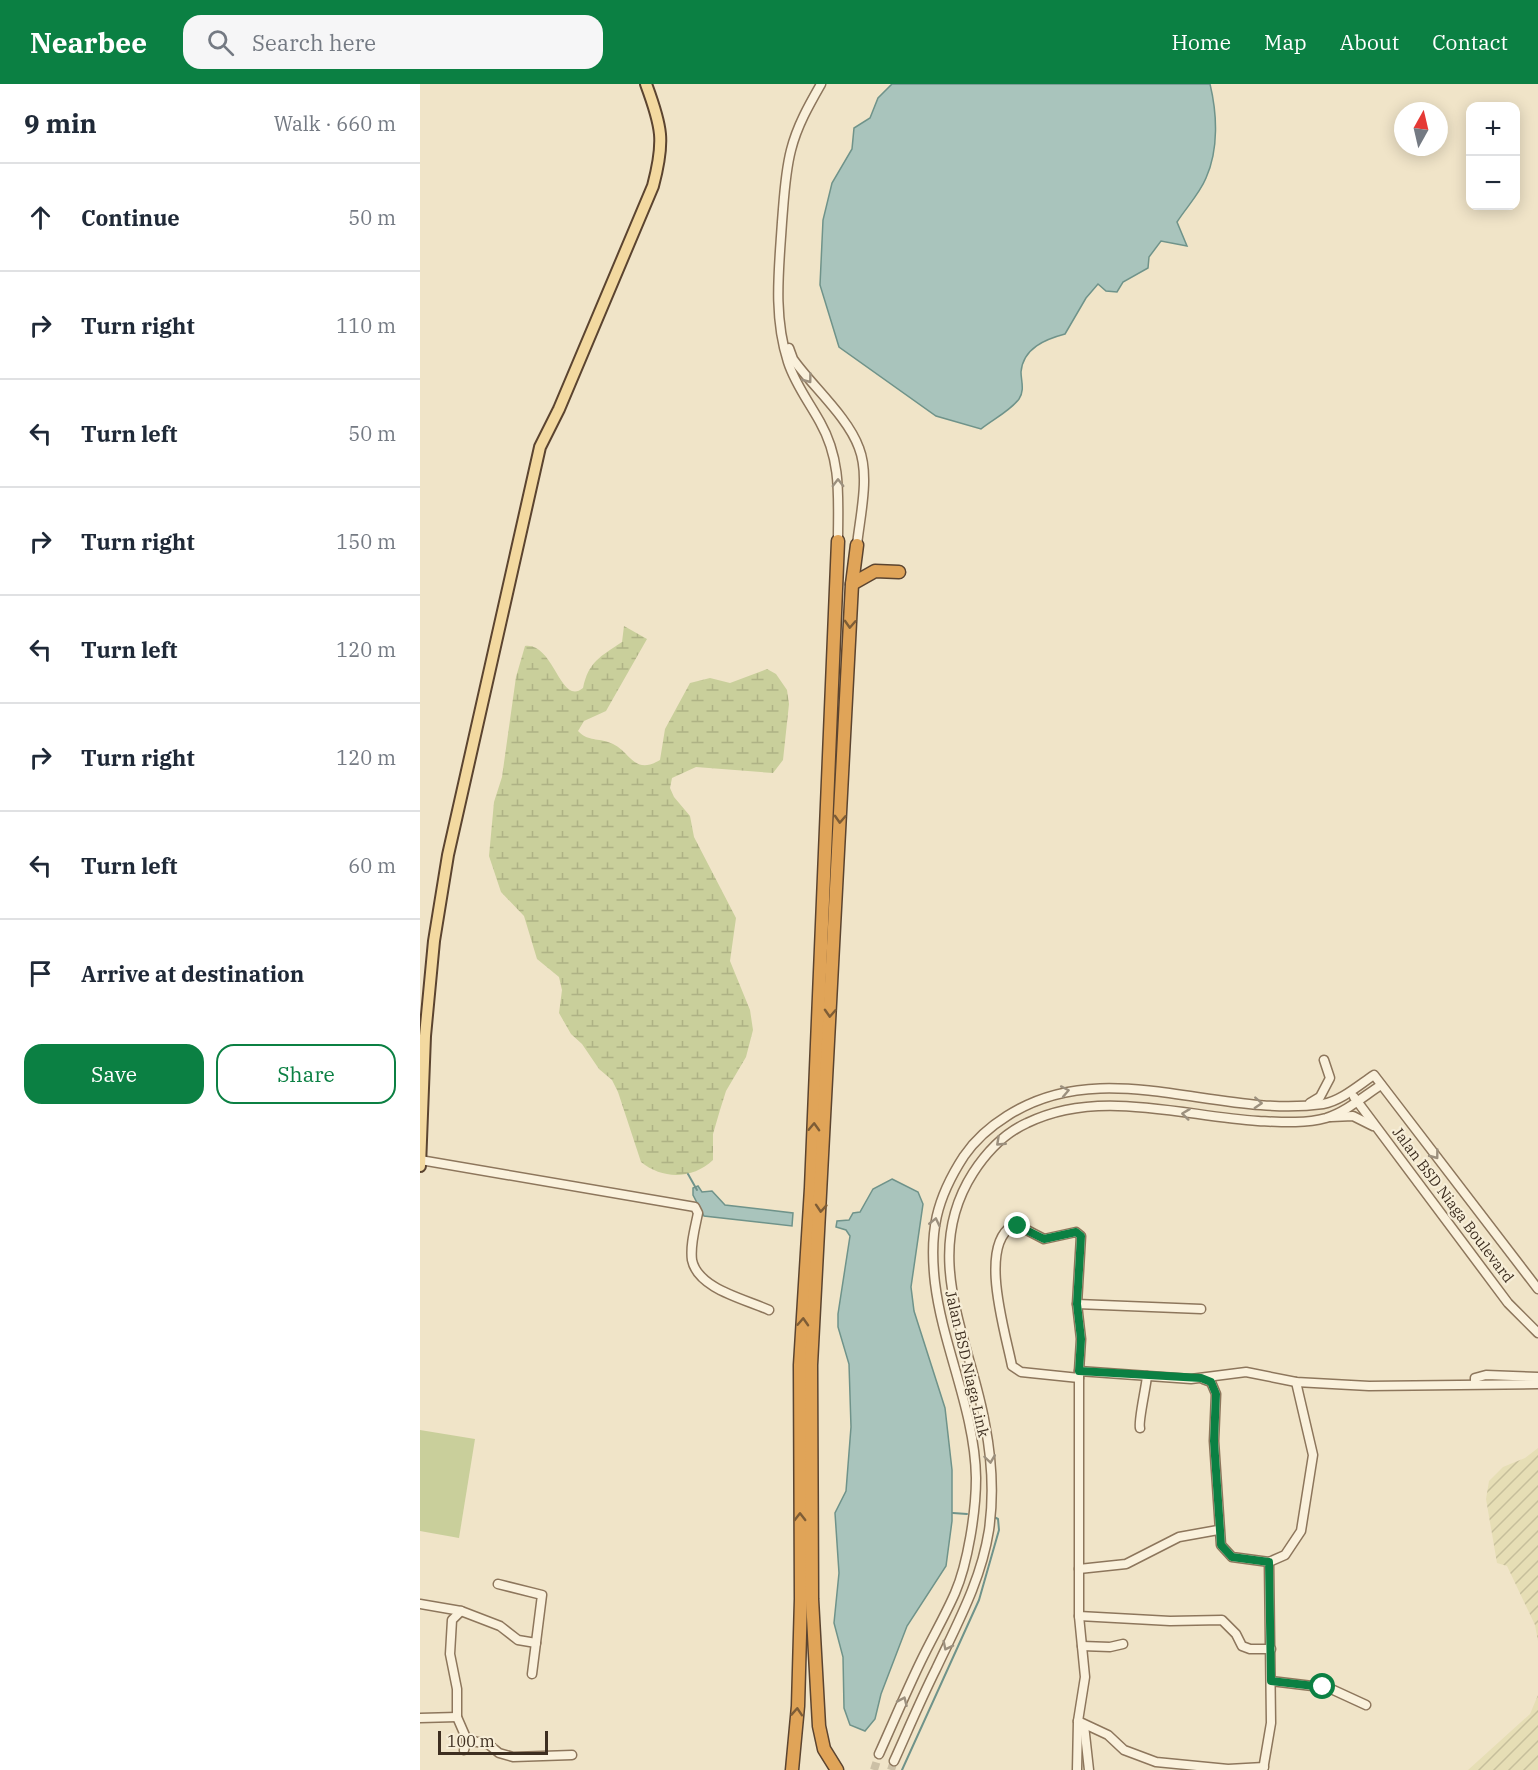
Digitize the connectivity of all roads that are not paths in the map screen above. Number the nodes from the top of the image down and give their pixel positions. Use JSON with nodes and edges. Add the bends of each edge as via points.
{"nodes":[{"id":1,"x":646,"y":84,"type":"edge"},
{"id":2,"x":652,"y":84,"type":"edge"},
{"id":3,"x":821,"y":84,"type":"edge"},
{"id":4,"x":656,"y":111,"type":"junction"},
{"id":5,"x":777,"y":307,"type":"junction"},
{"id":6,"x":838,"y":541,"type":"joint"},
{"id":7,"x":857,"y":545,"type":"joint"},
{"id":8,"x":899,"y":572,"type":"dead end"},
{"id":9,"x":852,"y":584,"type":"junction"},
{"id":10,"x":1324,"y":1060,"type":"dead end"},
{"id":11,"x":1374,"y":1075,"type":"joint"},
{"id":12,"x":1381,"y":1085,"type":"junction"},
{"id":13,"x":1350,"y":1091,"type":"junction"},
{"id":14,"x":1357,"y":1101,"type":"junction"},
{"id":15,"x":1308,"y":1105,"type":"junction"},
{"id":16,"x":1329,"y":1117,"type":"junction"},
{"id":17,"x":1381,"y":1131,"type":"junction"},
{"id":18,"x":420,"y":1160,"type":"edge"},
{"id":19,"x":420,"y":1166,"type":"edge"},
{"id":20,"x":951,"y":1279,"type":"junction"},
{"id":21,"x":935,"y":1280,"type":"junction"},
{"id":22,"x":1538,"y":1289,"type":"edge"},
{"id":23,"x":1077,"y":1304,"type":"junction"},
{"id":24,"x":1201,"y":1309,"type":"dead end"},
{"id":25,"x":769,"y":1310,"type":"dead end"},
{"id":26,"x":1536,"y":1332,"type":"edge"},
{"id":27,"x":1079,"y":1374,"type":"junction"},
{"id":28,"x":1147,"y":1376,"type":"junction"},
{"id":29,"x":1538,"y":1377,"type":"edge"},
{"id":30,"x":1201,"y":1378,"type":"junction"},
{"id":31,"x":1296,"y":1382,"type":"junction"},
{"id":32,"x":1475,"y":1384,"type":"junction"},
{"id":33,"x":1538,"y":1384,"type":"edge"},
{"id":34,"x":1140,"y":1428,"type":"dead end"},
{"id":35,"x":1218,"y":1530,"type":"junction"},
{"id":36,"x":1269,"y":1562,"type":"junction"},
{"id":37,"x":1079,"y":1569,"type":"junction"},
{"id":38,"x":498,"y":1584,"type":"dead end"},
{"id":39,"x":420,"y":1604,"type":"edge"},
{"id":40,"x":461,"y":1611,"type":"junction"},
{"id":41,"x":1079,"y":1616,"type":"junction"},
{"id":42,"x":536,"y":1643,"type":"junction"},
{"id":43,"x":1123,"y":1644,"type":"dead end"},
{"id":44,"x":1082,"y":1646,"type":"junction"},
{"id":45,"x":1271,"y":1649,"type":"junction"},
{"id":46,"x":532,"y":1674,"type":"dead end"},
{"id":47,"x":1271,"y":1681,"type":"junction"},
{"id":48,"x":1366,"y":1705,"type":"dead end"},
{"id":49,"x":457,"y":1717,"type":"junction"},
{"id":50,"x":420,"y":1718,"type":"edge"},
{"id":51,"x":1081,"y":1723,"type":"junction"},
{"id":52,"x":466,"y":1740,"type":"junction"},
{"id":53,"x":464,"y":1750,"type":"dead end"},
{"id":54,"x":879,"y":1754,"type":"tunnel mouth"},
{"id":55,"x":572,"y":1755,"type":"dead end"},
{"id":56,"x":894,"y":1761,"type":"tunnel mouth"},
{"id":57,"x":1264,"y":1768,"type":"edge"},
{"id":58,"x":792,"y":1770,"type":"edge"},
{"id":59,"x":837,"y":1770,"type":"edge"},
{"id":60,"x":1077,"y":1770,"type":"edge"},
{"id":61,"x":1089,"y":1770,"type":"edge"}],
"edges":[{"from":1,"to":4,"type":"main road"},
{"from":2,"to":4,"type":"main road"},
{"from":3,"to":5,"type":"street","via":[[791,150]]},
{"from":4,"to":18,"type":"main road","via":[[661,146],[653,186],[540,447],[528,494],[448,855],[434,941]]},
{"from":6,"to":5,"type":"street","one_way":true,"via":[[838,475],[820,423],[788,363]]},
{"from":5,"to":7,"type":"street","one_way":true,"via":[[793,359],[860,448],[863,474]]},
{"from":58,"to":6,"type":"highway","one_way":true,"via":[[801,1599],[800,1365],[812,1188]]},
{"from":7,"to":9,"type":"highway"},
{"from":8,"to":9,"type":"highway","via":[[875,571]]},
{"from":9,"to":59,"type":"highway","one_way":true,"via":[[811,1365],[812,1599],[819,1714],[824,1749]]},
{"from":10,"to":15,"type":"street","via":[[1330,1078],[1327,1088]]},
{"from":11,"to":12,"type":"street","name":"Jalan BSD Niaga Boulevard"},
{"from":11,"to":13,"type":"street","name":"Jalan BSD Niaga Link"},
{"from":12,"to":14,"type":"street","name":"Jalan BSD Niaga Link"},
{"from":12,"to":22,"type":"street","name":"Jalan BSD Niaga Boulevard","one_way":true},
{"from":13,"to":14,"type":"street","name":"Jalan BSD Niaga Boulevard"},
{"from":13,"to":15,"type":"street","name":"Jalan BSD Niaga Link","via":[[1325,1104]]},
{"from":14,"to":16,"type":"street","name":"Jalan BSD Niaga Link"},
{"from":14,"to":17,"type":"street","name":"Jalan BSD Niaga Boulevard"},
{"from":21,"to":15,"type":"street","name":"Jalan BSD Niaga Link","one_way":true,"via":[[932,1234],[949,1179],[975,1143],[1020,1107],[1054,1093],[1093,1088]]},
{"from":16,"to":17,"type":"street","via":[[1353,1116]]},
{"from":16,"to":20,"type":"street","name":"Jalan BSD Niaga Link","one_way":true,"via":[[1309,1122],[1277,1122],[1113,1105],[1058,1110],[1026,1123],[981,1161],[963,1188],[949,1237]]},
{"from":17,"to":26,"type":"street","name":"Jalan BSD Niaga Boulevard","via":[[1508,1303]]},
{"from":18,"to":19,"type":"main road"},
{"from":18,"to":25,"type":"street","via":[[695,1207],[698,1213],[692,1262],[699,1274],[720,1291]]},
{"from":20,"to":21,"type":"street"},
{"from":20,"to":56,"type":"street","name":"Jalan BSD Niaga Link","one_way":true,"via":[[955,1311],[985,1422],[993,1477],[988,1531],[972,1596]]},
{"from":54,"to":21,"type":"street","name":"Jalan BSD Niaga Link","one_way":true,"via":[[956,1591],[970,1538],[974,1467],[969,1426],[939,1314]]},
{"from":23,"to":24,"type":"street"},
{"from":23,"to":27,"type":"street"},
{"from":23,"to":27,"type":"street","via":[[1080,1233],[1044,1239],[1018,1226],[1006,1230],[995,1256],[995,1276],[1012,1366],[1021,1372]]},
{"from":27,"to":28,"type":"street"},
{"from":27,"to":37,"type":"street"},
{"from":28,"to":30,"type":"street"},
{"from":28,"to":34,"type":"street"},
{"from":29,"to":32,"type":"street","via":[[1486,1375],[1474,1378]]},
{"from":30,"to":31,"type":"street","via":[[1246,1372]]},
{"from":30,"to":35,"type":"street","via":[[1211,1382],[1216,1394]]},
{"from":31,"to":32,"type":"street","via":[[1369,1386]]},
{"from":31,"to":36,"type":"street","via":[[1313,1455],[1301,1531],[1285,1556]]},
{"from":32,"to":33,"type":"street"},
{"from":35,"to":36,"type":"street","via":[[1221,1545],[1232,1557]]},
{"from":35,"to":37,"type":"street","via":[[1179,1537],[1126,1564]]},
{"from":36,"to":45,"type":"street"},
{"from":37,"to":41,"type":"street"},
{"from":38,"to":42,"type":"street","via":[[542,1595]]},
{"from":39,"to":40,"type":"street"},
{"from":40,"to":42,"type":"street","via":[[500,1626],[518,1640]]},
{"from":40,"to":49,"type":"street","via":[[452,1620],[450,1654],[457,1689]]},
{"from":41,"to":44,"type":"street"},
{"from":41,"to":45,"type":"street","via":[[1222,1620],[1242,1646]]},
{"from":42,"to":46,"type":"street"},
{"from":43,"to":44,"type":"street"},
{"from":44,"to":51,"type":"street","via":[[1085,1677]]},
{"from":45,"to":47,"type":"street"},
{"from":47,"to":48,"type":"street","via":[[1329,1688]]},
{"from":47,"to":57,"type":"street","via":[[1271,1723]]},
{"from":49,"to":50,"type":"street"},
{"from":49,"to":52,"type":"street"},
{"from":51,"to":57,"type":"street","via":[[1108,1735],[1124,1750],[1169,1765]]},
{"from":51,"to":60,"type":"street"},
{"from":51,"to":61,"type":"street"},
{"from":52,"to":53,"type":"street"},
{"from":52,"to":55,"type":"street","via":[[488,1744],[513,1757]]}]}
